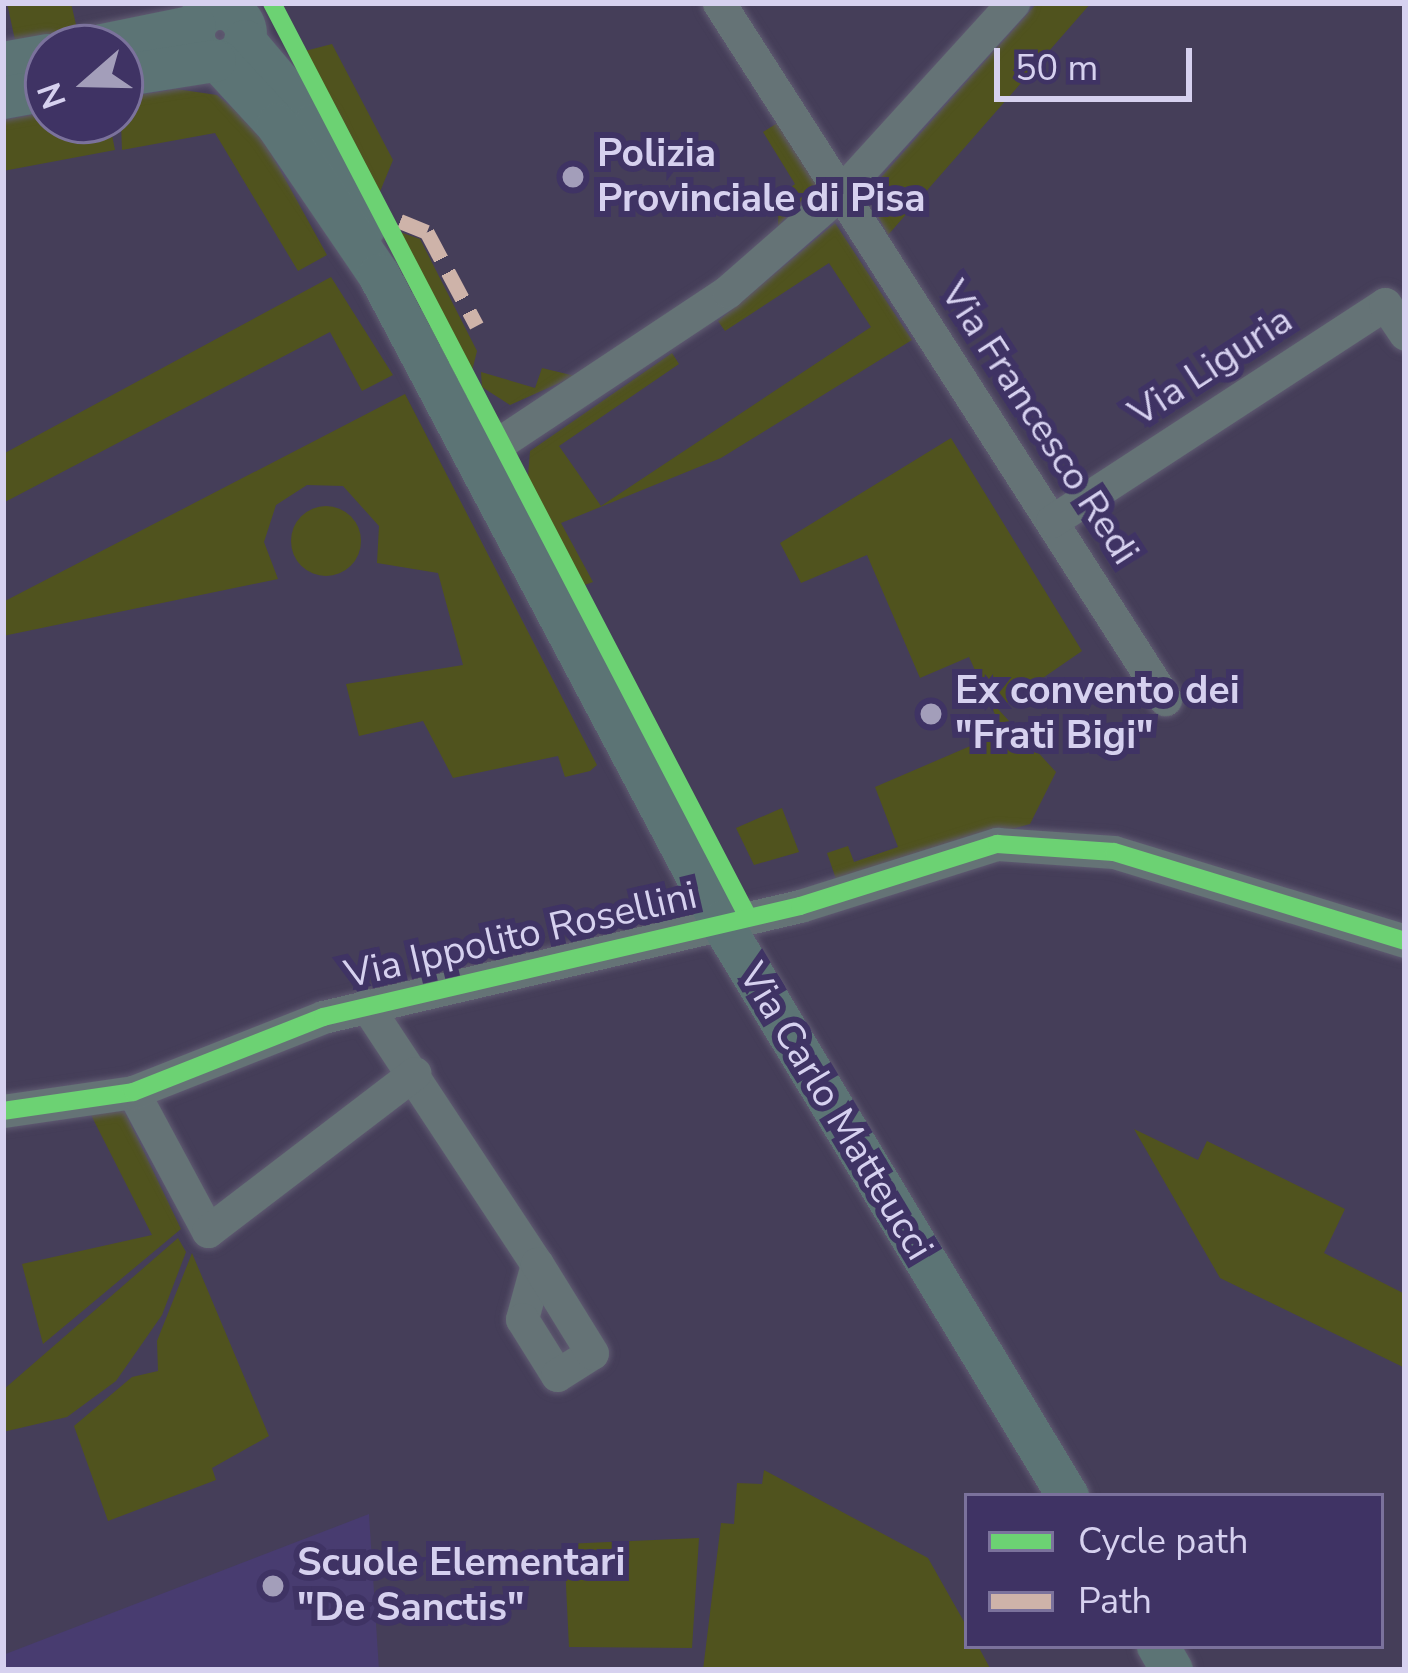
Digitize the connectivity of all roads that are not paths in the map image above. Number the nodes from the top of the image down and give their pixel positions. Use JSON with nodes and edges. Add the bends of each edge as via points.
{"nodes":[{"id":1,"x":719,"y":3,"type":"edge"},
{"id":2,"x":1012,"y":3,"type":"edge"},
{"id":3,"x":219,"y":28,"type":"edge"},
{"id":4,"x":144,"y":39,"type":"edge"},
{"id":5,"x":144,"y":64,"type":"edge"},
{"id":6,"x":842,"y":192,"type":"junction"},
{"id":7,"x":1405,"y":334,"type":"edge"},
{"id":8,"x":467,"y":444,"type":"junction"},
{"id":9,"x":1052,"y":521,"type":"junction"},
{"id":10,"x":1165,"y":699,"type":"dead end"},
{"id":11,"x":721,"y":922,"type":"junction"},
{"id":12,"x":1405,"y":941,"type":"edge"},
{"id":13,"x":366,"y":1005,"type":"junction"},
{"id":14,"x":416,"y":1073,"type":"junction"},
{"id":15,"x":133,"y":1092,"type":"junction"},
{"id":16,"x":3,"y":1111,"type":"edge"},
{"id":17,"x":537,"y":1264,"type":"dead end"},
{"id":18,"x":1066,"y":1493,"type":"edge"}],
"edges":[{"from":1,"to":6,"type":"street","name":"Via Francesco Redi"},
{"from":2,"to":6,"type":"street"},
{"from":3,"to":4,"type":"main road"},
{"from":3,"to":5,"type":"main road"},
{"from":3,"to":8,"type":"main road","name":"Via Carlo Matteucci","via":[[325,141],[379,275]]},
{"from":6,"to":8,"type":"street","via":[[696,317],[504,440]]},
{"from":6,"to":9,"type":"street","name":"Via Francesco Redi"},
{"from":7,"to":9,"type":"street","name":"Via Liguria","via":[[1385,304]]},
{"from":8,"to":11,"type":"main road","name":"Via Carlo Matteucci"},
{"from":9,"to":10,"type":"street","name":"Via Francesco Redi"},
{"from":11,"to":12,"type":"street","name":"Via Ippolito Rosellini","via":[[1011,843],[1114,852]]},
{"from":11,"to":13,"type":"street","name":"Via Ippolito Rosellini"},
{"from":11,"to":18,"type":"main road","name":"Via Carlo Matteucci"},
{"from":13,"to":14,"type":"street","name":"Via Ippolito Rosellini"},
{"from":13,"to":15,"type":"street","name":"Via Ippolito Rosellini"},
{"from":14,"to":15,"type":"street","via":[[208,1231]]},
{"from":14,"to":17,"type":"street","name":"Via Ippolito Rosellini"},
{"from":15,"to":16,"type":"street","name":"Via Ippolito Rosellini"}]}
